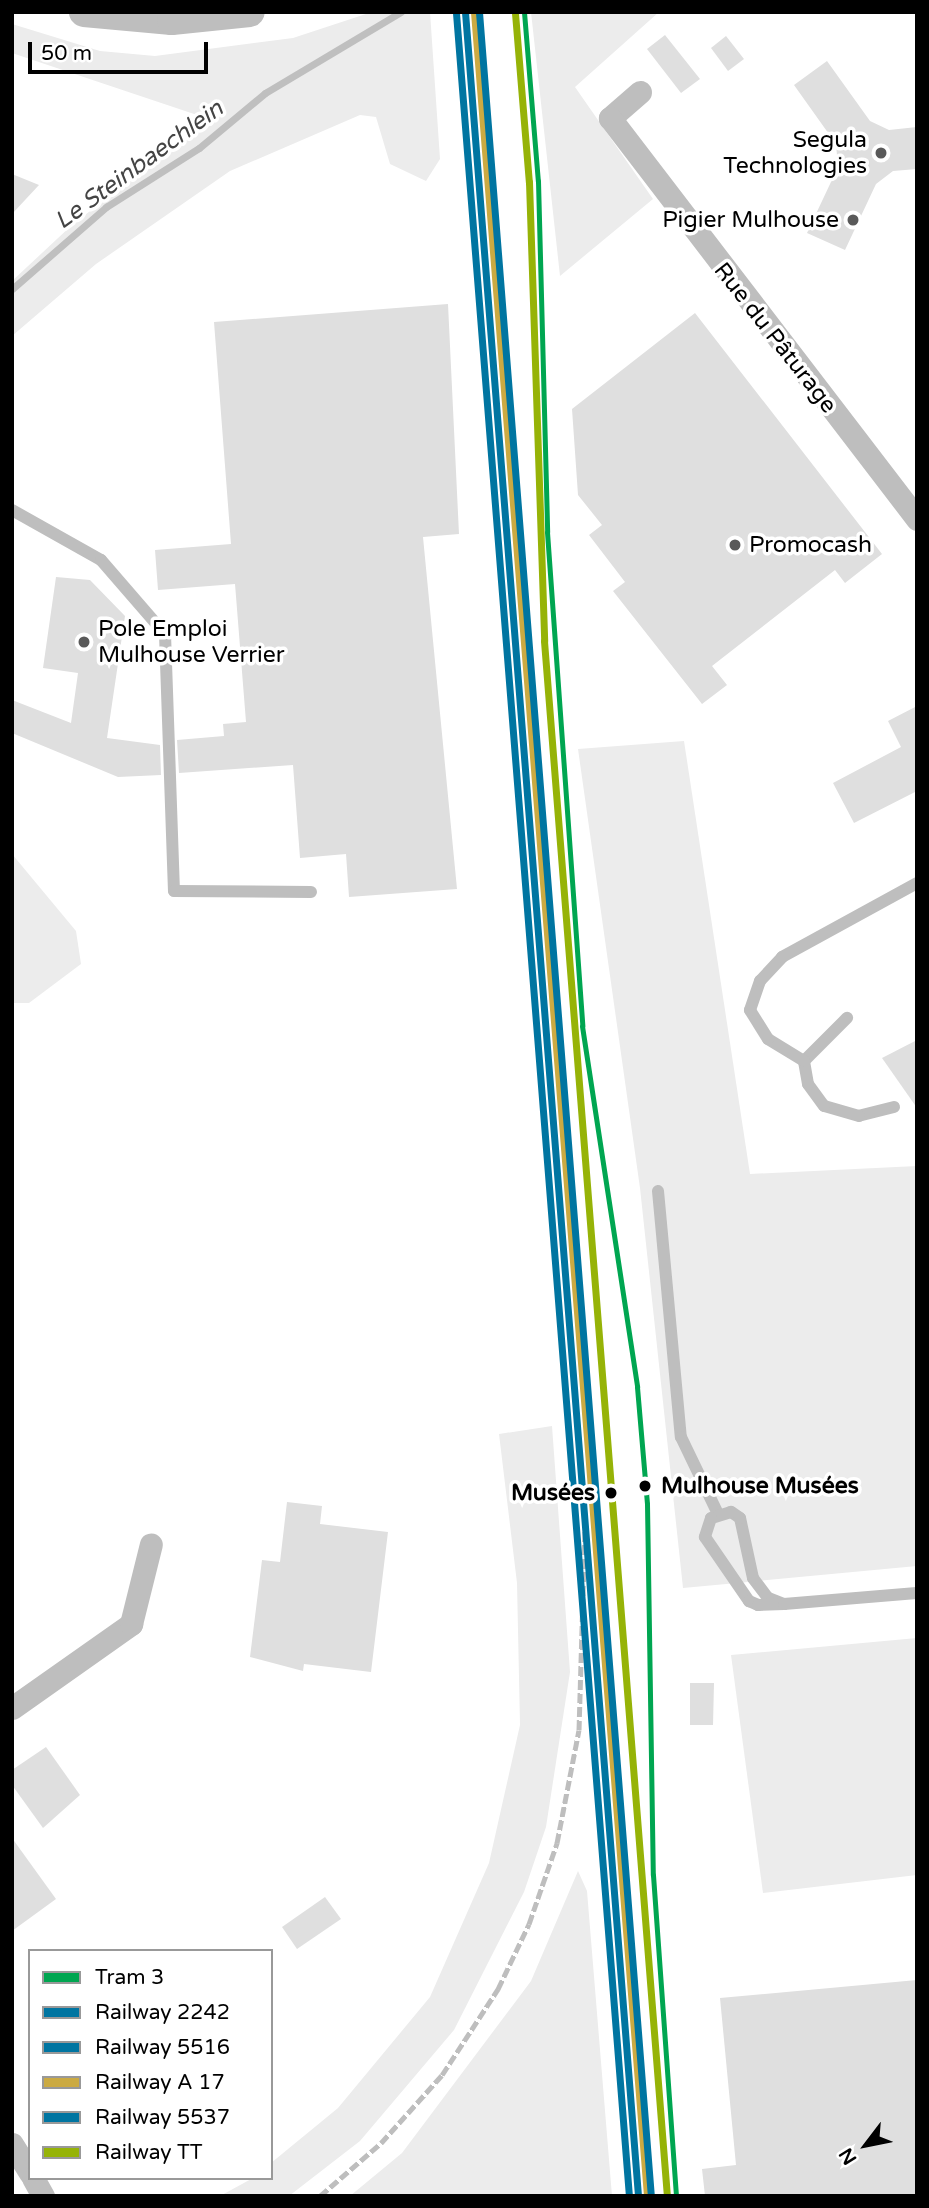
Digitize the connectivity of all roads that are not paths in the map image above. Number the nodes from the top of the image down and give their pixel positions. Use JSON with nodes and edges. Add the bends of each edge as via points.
{"nodes":[{"id":1,"x":84,"y":12,"type":"edge"},
{"id":2,"x":250,"y":12,"type":"edge"},
{"id":3,"x":640,"y":92,"type":"dead end"},
{"id":4,"x":12,"y":510,"type":"edge"},
{"id":5,"x":914,"y":514,"type":"edge"},
{"id":6,"x":917,"y":883,"type":"edge"},
{"id":7,"x":311,"y":892,"type":"dead end"},
{"id":8,"x":847,"y":1018,"type":"dead end"},
{"id":9,"x":804,"y":1060,"type":"junction"},
{"id":10,"x":894,"y":1107,"type":"dead end"},
{"id":11,"x":657,"y":1192,"type":"dead end"},
{"id":12,"x":718,"y":1514,"type":"junction"},
{"id":13,"x":151,"y":1544,"type":"dead end"},
{"id":14,"x":917,"y":1593,"type":"edge"},
{"id":15,"x":784,"y":1604,"type":"junction"},
{"id":16,"x":12,"y":1708,"type":"edge"},
{"id":17,"x":12,"y":2144,"type":"edge"},
{"id":18,"x":28,"y":2170,"type":"edge"},
{"id":19,"x":34,"y":2180,"type":"edge"},
{"id":20,"x":43,"y":2196,"type":"edge"}],
"edges":[{"from":1,"to":2,"type":"street","via":[[173,20]]},
{"from":3,"to":5,"type":"street","name":"Rue du Pâturage","via":[[610,118]]},
{"from":4,"to":7,"type":"lane","via":[[101,559],[165,634],[174,891]]},
{"from":6,"to":9,"type":"lane","via":[[797,946],[760,981],[750,1010],[768,1039]]},
{"from":8,"to":9,"type":"lane"},
{"from":9,"to":10,"type":"lane","via":[[808,1084],[824,1106],[859,1116]]},
{"from":11,"to":12,"type":"lane","via":[[681,1437]]},
{"from":12,"to":15,"type":"lane","via":[[740,1518],[752,1578],[768,1598]]},
{"from":12,"to":15,"type":"lane","via":[[705,1527],[705,1537],[749,1601]]},
{"from":13,"to":16,"type":"street","via":[[131,1625]]},
{"from":14,"to":15,"type":"lane"},
{"from":17,"to":18,"type":"street"},
{"from":19,"to":20,"type":"street"}]}
